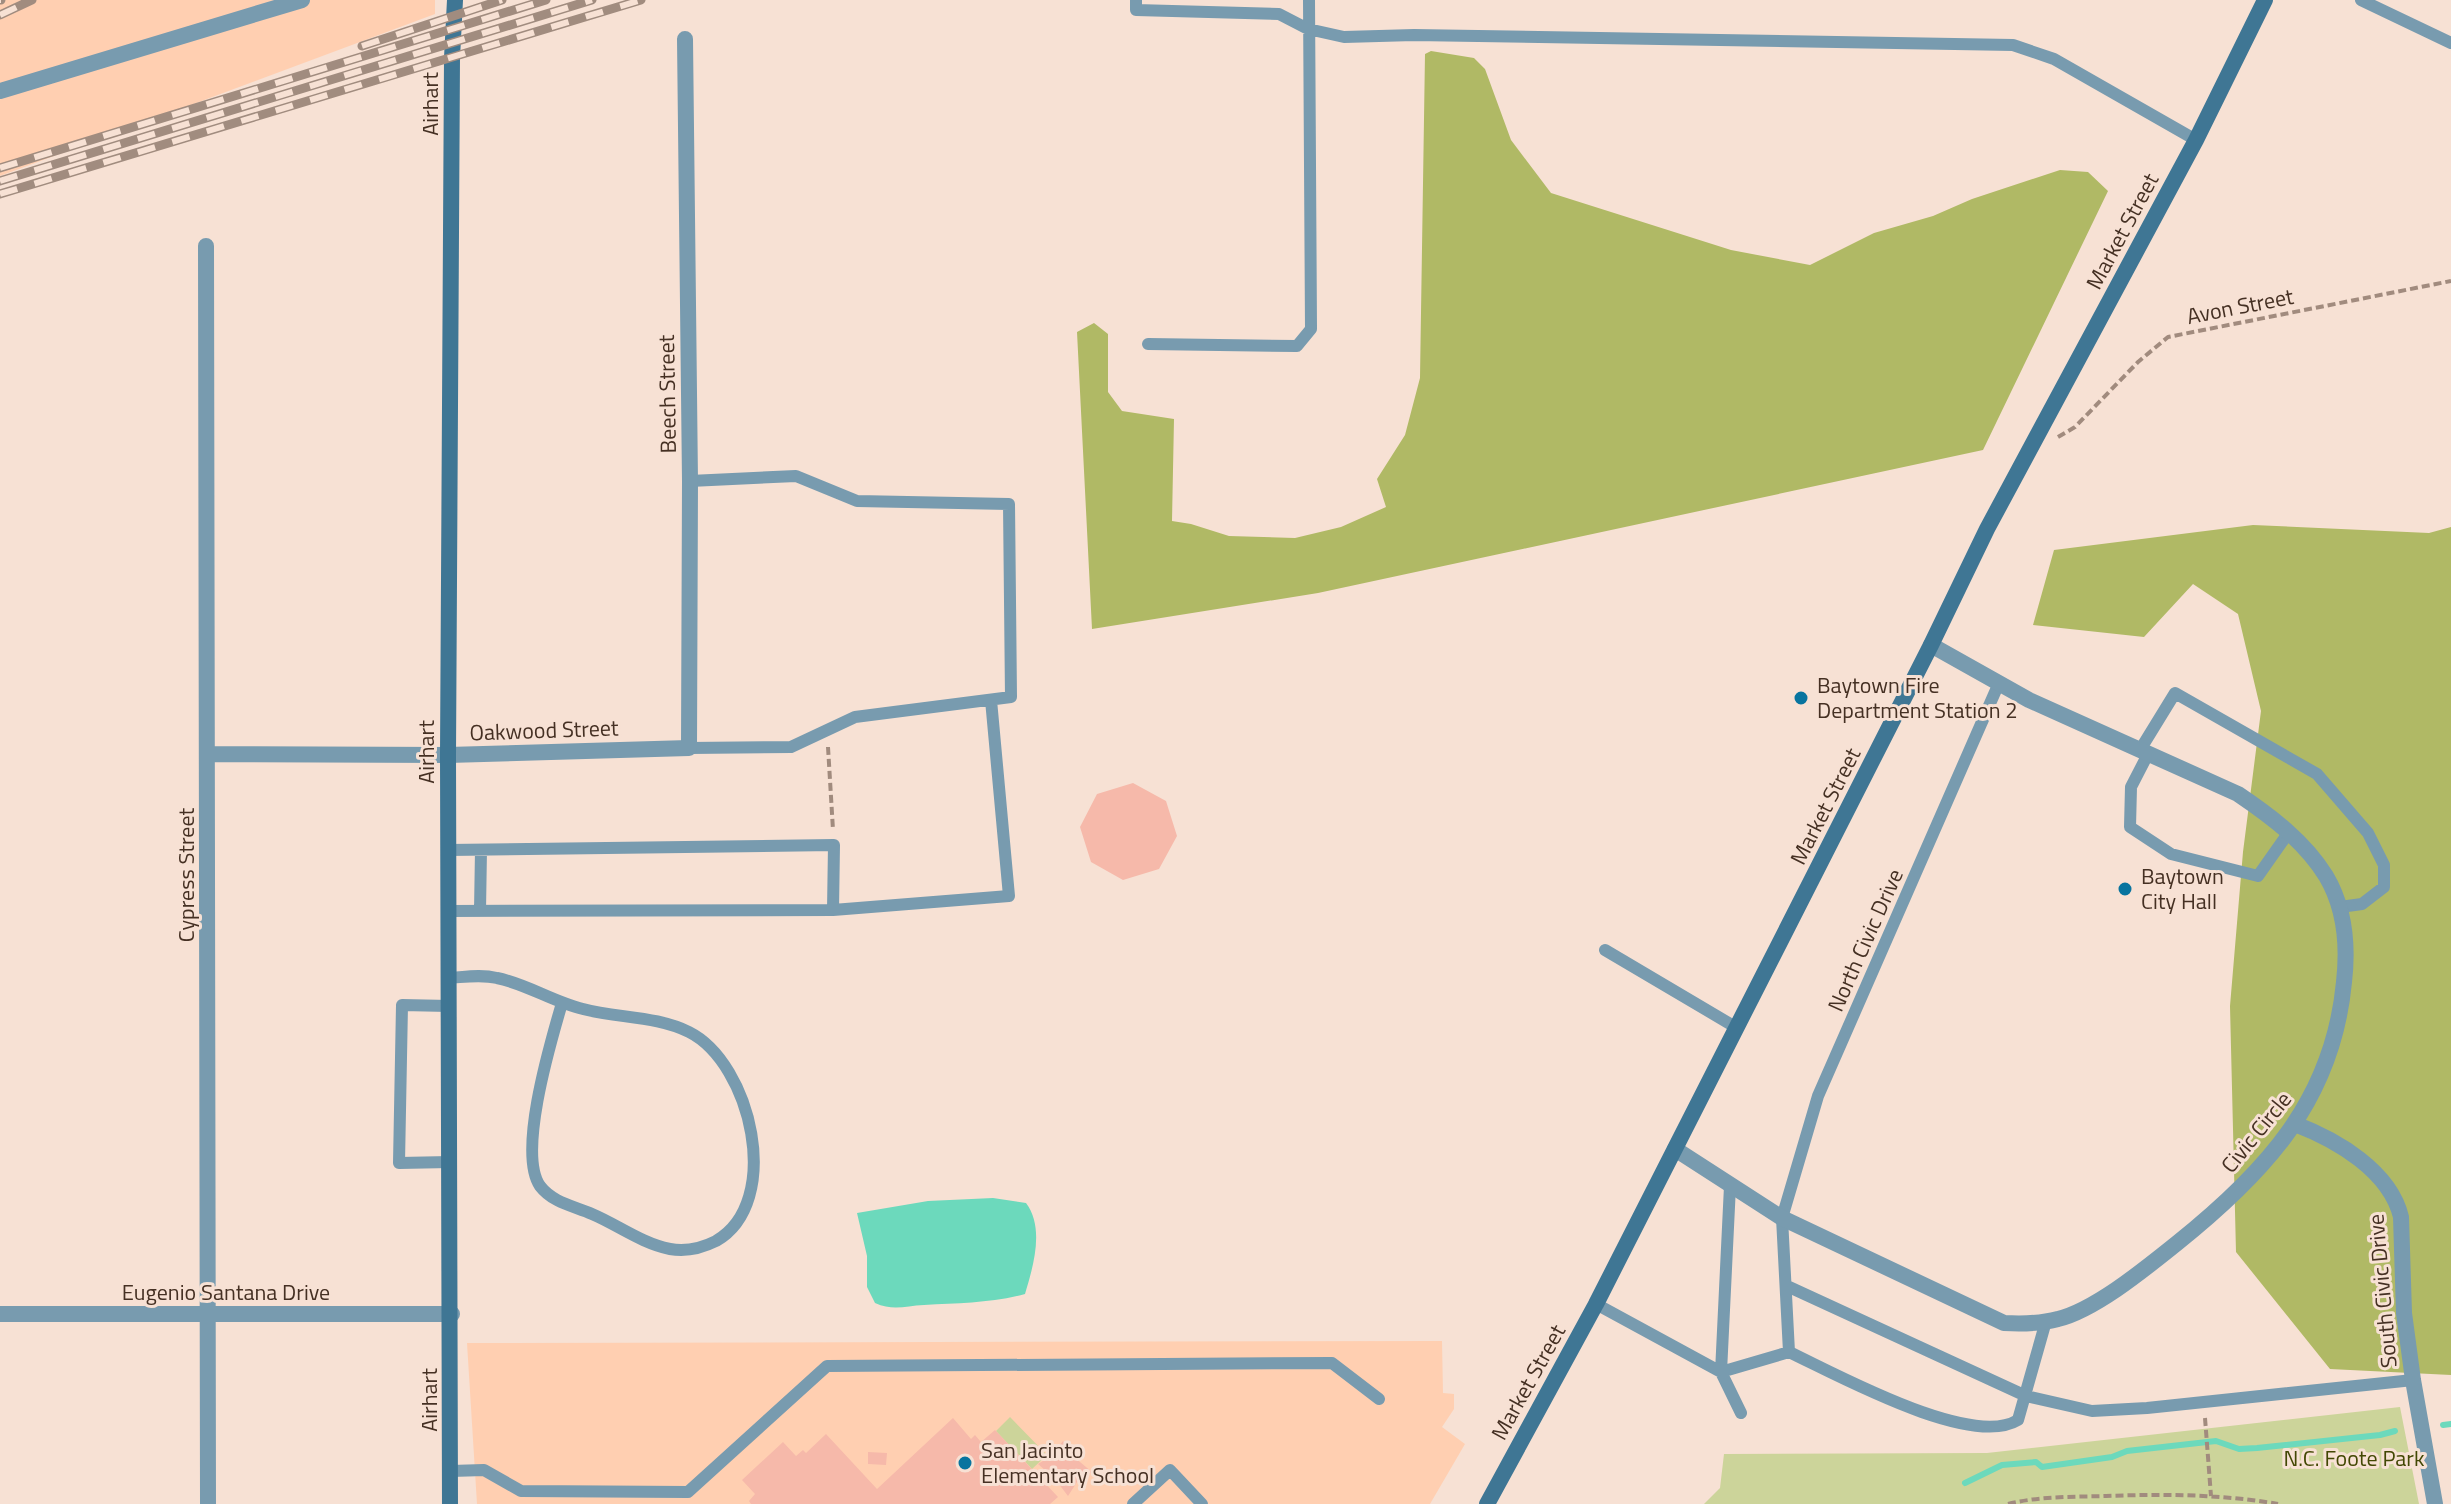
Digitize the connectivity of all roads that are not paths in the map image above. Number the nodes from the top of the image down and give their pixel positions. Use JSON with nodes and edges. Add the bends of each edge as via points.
{"nodes":[{"id":1,"x":302,"y":0,"type":"edge"},
{"id":2,"x":455,"y":0,"type":"edge"},
{"id":3,"x":1136,"y":0,"type":"edge"},
{"id":4,"x":1309,"y":0,"type":"edge"},
{"id":5,"x":2265,"y":0,"type":"edge"},
{"id":6,"x":2361,"y":0,"type":"edge"},
{"id":7,"x":1308,"y":29,"type":"junction"},
{"id":8,"x":685,"y":39,"type":"dead end"},
{"id":9,"x":2451,"y":43,"type":"edge"},
{"id":10,"x":0,"y":91,"type":"edge"},
{"id":11,"x":2196,"y":140,"type":"junction"},
{"id":12,"x":206,"y":246,"type":"dead end"},
{"id":13,"x":1148,"y":344,"type":"dead end"},
{"id":14,"x":690,"y":481,"type":"junction"},
{"id":15,"x":1931,"y":645,"type":"junction"},
{"id":16,"x":1999,"y":683,"type":"junction"},
{"id":17,"x":991,"y":700,"type":"junction"},
{"id":18,"x":689,"y":748,"type":"junction"},
{"id":19,"x":2144,"y":752,"type":"junction"},
{"id":20,"x":208,"y":754,"type":"junction"},
{"id":21,"x":448,"y":755,"type":"junction"},
{"id":22,"x":2289,"y":832,"type":"junction"},
{"id":23,"x":448,"y":850,"type":"junction"},
{"id":24,"x":481,"y":850,"type":"junction"},
{"id":25,"x":2340,"y":907,"type":"junction"},
{"id":26,"x":833,"y":910,"type":"junction"},
{"id":27,"x":449,"y":911,"type":"junction"},
{"id":28,"x":480,"y":911,"type":"junction"},
{"id":29,"x":1605,"y":950,"type":"dead end"},
{"id":30,"x":449,"y":978,"type":"junction"},
{"id":31,"x":562,"y":1003,"type":"junction"},
{"id":32,"x":449,"y":1006,"type":"junction"},
{"id":33,"x":1737,"y":1028,"type":"junction"},
{"id":34,"x":2295,"y":1124,"type":"junction"},
{"id":35,"x":1675,"y":1149,"type":"junction"},
{"id":36,"x":450,"y":1162,"type":"junction"},
{"id":37,"x":1730,"y":1186,"type":"junction"},
{"id":38,"x":1782,"y":1218,"type":"junction"},
{"id":39,"x":1787,"y":1286,"type":"junction"},
{"id":40,"x":1596,"y":1304,"type":"junction"},
{"id":41,"x":0,"y":1314,"type":"edge"},
{"id":42,"x":208,"y":1314,"type":"junction"},
{"id":43,"x":452,"y":1314,"type":"junction"},
{"id":44,"x":2046,"y":1321,"type":"junction"},
{"id":45,"x":1789,"y":1352,"type":"junction"},
{"id":46,"x":1721,"y":1372,"type":"junction"},
{"id":47,"x":2413,"y":1380,"type":"junction"},
{"id":48,"x":2026,"y":1396,"type":"junction"},
{"id":49,"x":1379,"y":1399,"type":"dead end"},
{"id":50,"x":1741,"y":1413,"type":"dead end"},
{"id":51,"x":451,"y":1471,"type":"junction"},
{"id":52,"x":208,"y":1504,"type":"edge"},
{"id":53,"x":450,"y":1504,"type":"edge"},
{"id":54,"x":1133,"y":1504,"type":"edge"},
{"id":55,"x":1202,"y":1504,"type":"edge"},
{"id":56,"x":1487,"y":1504,"type":"edge"},
{"id":57,"x":2435,"y":1504,"type":"edge"}],
"edges":[{"from":1,"to":10,"type":"street"},
{"from":2,"to":21,"type":"main road","name":"Airhart"},
{"from":3,"to":7,"type":"lane","via":[[1136,10],[1279,14]]},
{"from":4,"to":7,"type":"lane"},
{"from":5,"to":11,"type":"main road","name":"Market Street"},
{"from":6,"to":9,"type":"lane"},
{"from":7,"to":11,"type":"lane","via":[[1344,37],[2013,45],[2054,59]]},
{"from":7,"to":13,"type":"lane","via":[[1311,329],[1297,346]]},
{"from":8,"to":14,"type":"street","name":"Beech Street"},
{"from":11,"to":15,"type":"main road","name":"Market Street","via":[[1987,529]]},
{"from":12,"to":20,"type":"street","name":"Cypress Street"},
{"from":14,"to":17,"type":"lane","via":[[796,476],[857,501],[1009,504],[1011,697]]},
{"from":14,"to":18,"type":"street","name":"Beech Street"},
{"from":15,"to":16,"type":"street","name":"Civic Circle"},
{"from":15,"to":33,"type":"main road","name":"Market Street"},
{"from":16,"to":19,"type":"street","name":"Civic Circle"},
{"from":16,"to":38,"type":"lane","name":"North Civic Drive","via":[[1818,1096]]},
{"from":17,"to":18,"type":"lane","via":[[855,717],[791,747]]},
{"from":17,"to":26,"type":"lane","via":[[1009,896]]},
{"from":18,"to":21,"type":"street","name":"Oakwood Street"},
{"from":19,"to":22,"type":"street","name":"Civic Circle","via":[[2238,794]]},
{"from":19,"to":22,"type":"lane","via":[[2131,787],[2130,827],[2171,854],[2258,876]]},
{"from":19,"to":25,"type":"lane","via":[[2175,693],[2317,774],[2368,833],[2384,865],[2384,887],[2362,904]]},
{"from":20,"to":21,"type":"street","name":"Oakwood Street"},
{"from":20,"to":42,"type":"street","name":"Cypress Street"},
{"from":21,"to":23,"type":"main road","name":"Airhart"},
{"from":22,"to":25,"type":"street","name":"Civic Circle","via":[[2328,879]]},
{"from":23,"to":24,"type":"lane"},
{"from":23,"to":27,"type":"main road","name":"Airhart"},
{"from":24,"to":26,"type":"lane","via":[[834,845]]},
{"from":24,"to":28,"type":"lane"},
{"from":25,"to":34,"type":"street","name":"Civic Circle","via":[[2346,966],[2337,1032],[2316,1089]]},
{"from":26,"to":28,"type":"lane"},
{"from":27,"to":28,"type":"lane"},
{"from":27,"to":30,"type":"main road","name":"Airhart"},
{"from":29,"to":33,"type":"lane"},
{"from":30,"to":31,"type":"lane","via":[[498,978]]},
{"from":30,"to":32,"type":"main road","name":"Airhart"},
{"from":31,"to":31,"type":"lane","via":[[690,1033],[731,1072],[744,1102],[754,1178],[738,1221],[722,1237],[702,1248],[671,1249],[561,1203],[542,1189],[533,1175],[536,1110]]},
{"from":32,"to":36,"type":"main road","name":"Airhart"},
{"from":32,"to":36,"type":"lane","via":[[402,1005],[399,1163]]},
{"from":33,"to":35,"type":"main road","name":"Market Street"},
{"from":34,"to":44,"type":"street","name":"Civic Circle","via":[[2190,1233],[2101,1298]]},
{"from":34,"to":47,"type":"street","name":"South Civic Drive","via":[[2350,1153],[2398,1204]]},
{"from":35,"to":37,"type":"street","name":"Civic Circle"},
{"from":35,"to":40,"type":"main road","name":"Market Street"},
{"from":36,"to":43,"type":"main road","name":"Airhart"},
{"from":37,"to":38,"type":"street","name":"Civic Circle"},
{"from":37,"to":46,"type":"lane"},
{"from":38,"to":39,"type":"lane"},
{"from":38,"to":44,"type":"street","name":"Civic Circle","via":[[2004,1323]]},
{"from":39,"to":45,"type":"lane"},
{"from":39,"to":48,"type":"lane"},
{"from":40,"to":46,"type":"lane"},
{"from":40,"to":56,"type":"main road","name":"Market Street"},
{"from":41,"to":42,"type":"street","name":"Eugenio Santana Drive"},
{"from":42,"to":43,"type":"street","name":"Eugenio Santana Drive"},
{"from":42,"to":52,"type":"street","name":"Cypress Street"},
{"from":43,"to":51,"type":"main road","name":"Airhart"},
{"from":44,"to":48,"type":"lane"},
{"from":45,"to":46,"type":"lane"},
{"from":45,"to":48,"type":"lane","via":[[1916,1411],[1965,1424],[2010,1425],[2018,1420]]},
{"from":46,"to":50,"type":"lane"},
{"from":47,"to":48,"type":"lane","via":[[2092,1411]]},
{"from":47,"to":57,"type":"street","name":"South Civic Drive"},
{"from":49,"to":51,"type":"lane","via":[[1332,1363],[827,1366],[688,1492],[521,1491],[484,1470]]},
{"from":51,"to":53,"type":"main road","name":"Airhart"},
{"from":54,"to":55,"type":"lane","via":[[1170,1470]]}]}
